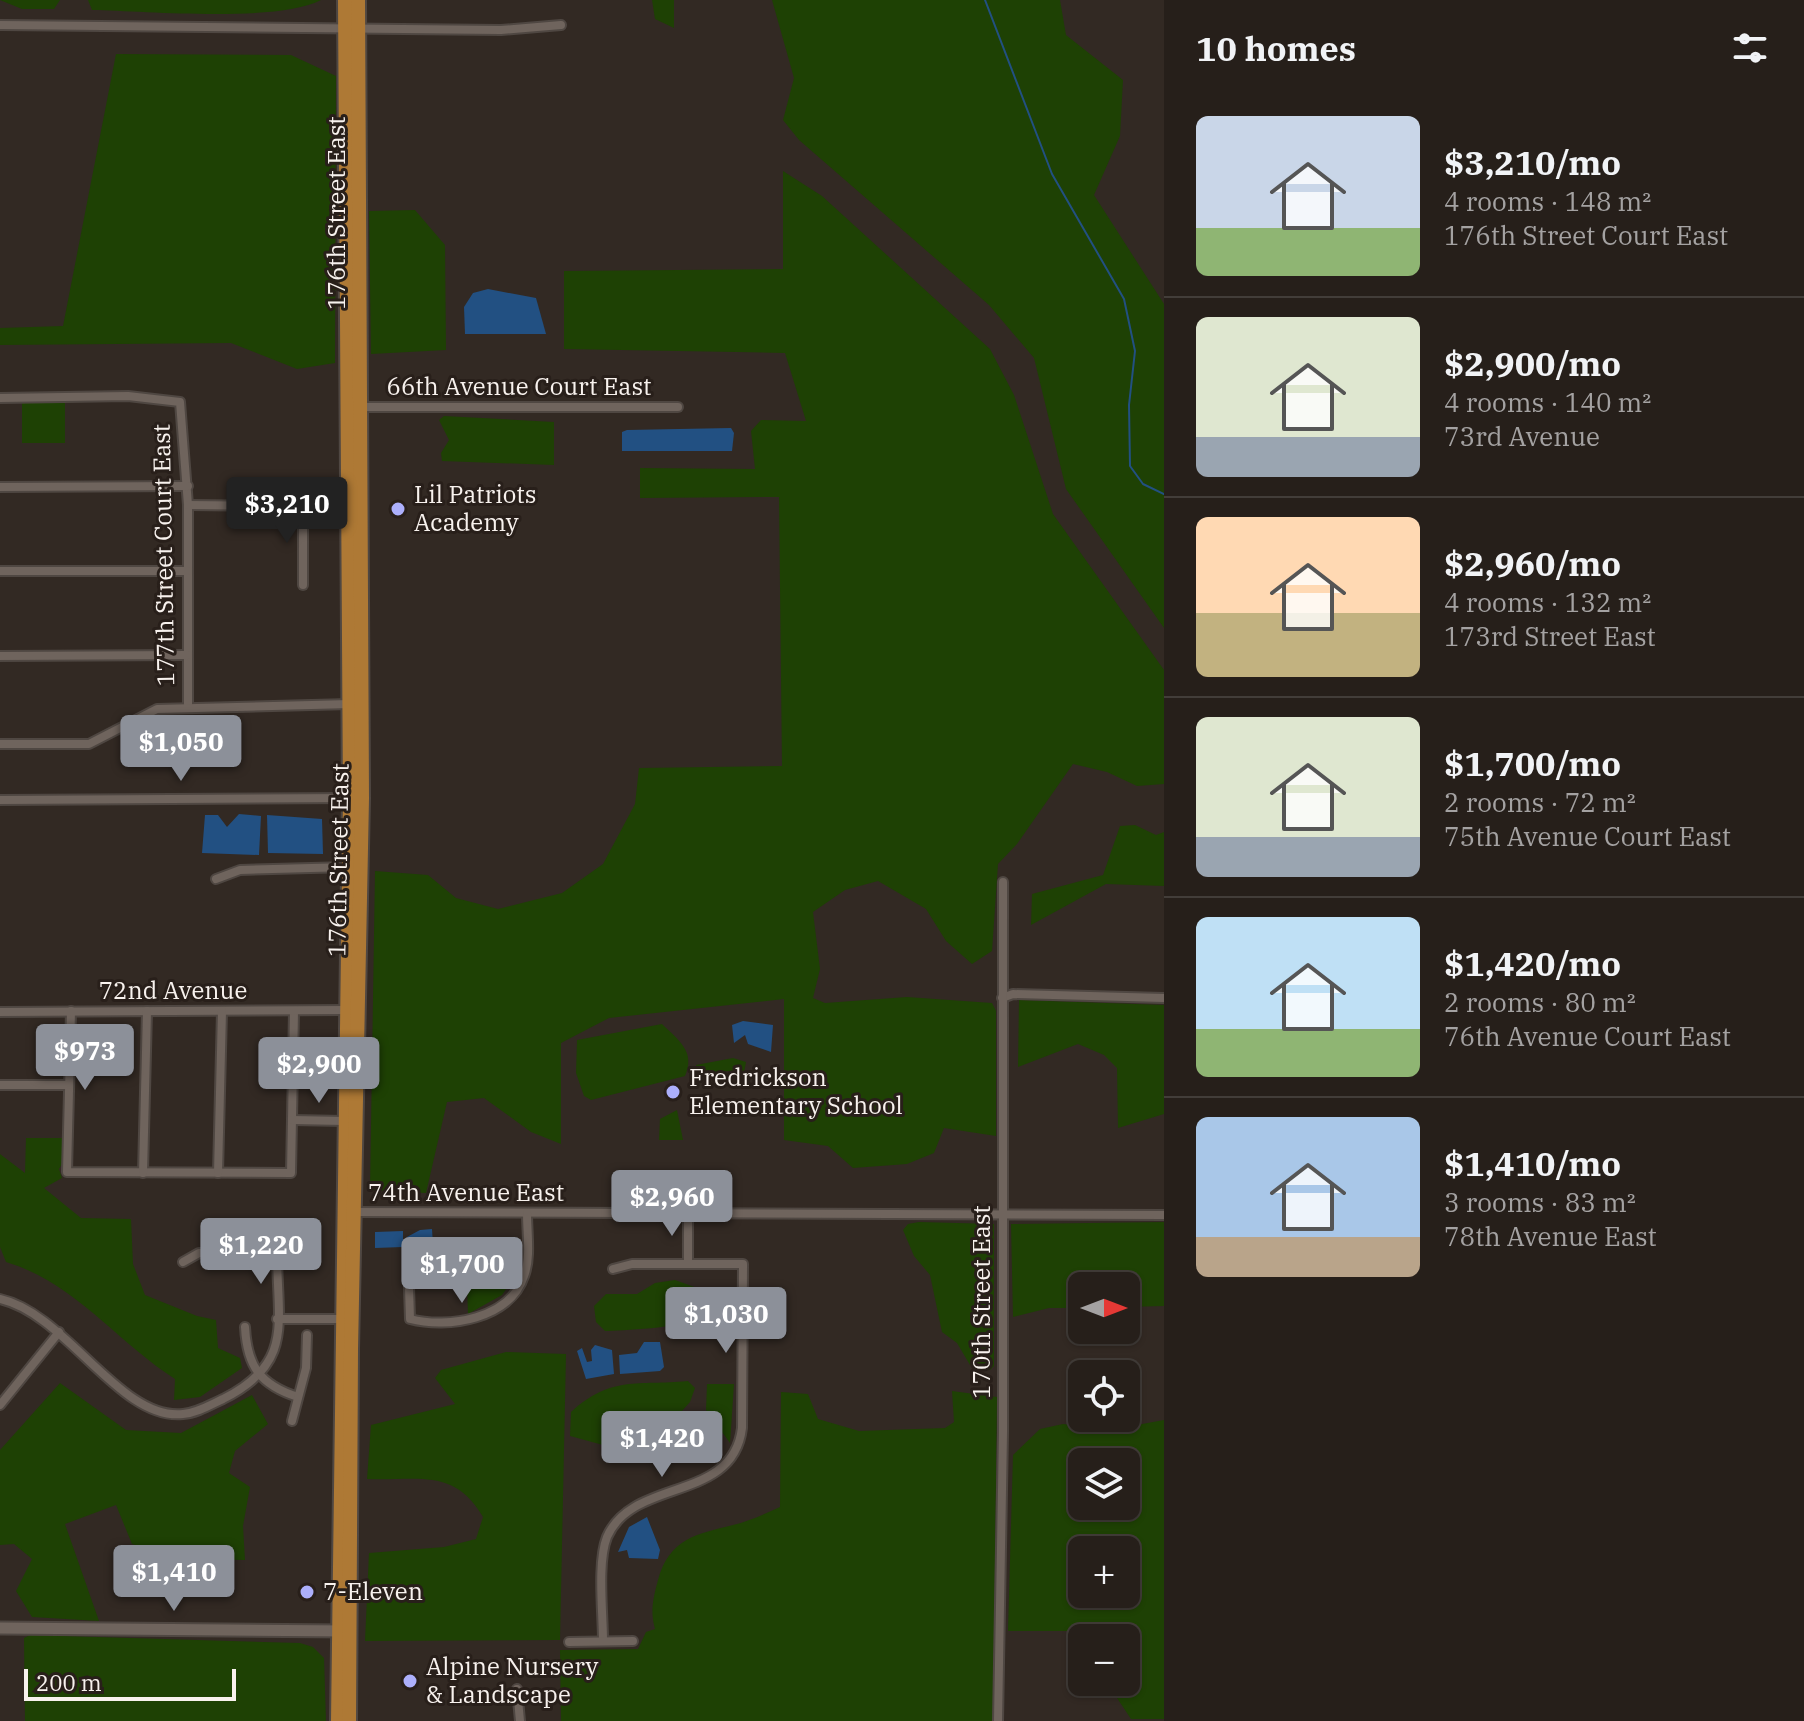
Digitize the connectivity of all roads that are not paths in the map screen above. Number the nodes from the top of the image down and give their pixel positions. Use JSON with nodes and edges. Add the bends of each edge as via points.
{"nodes":[{"id":1,"x":345,"y":0,"type":"edge"},
{"id":2,"x":358,"y":0,"type":"edge"},
{"id":3,"x":0,"y":25,"type":"edge"},
{"id":4,"x":561,"y":25,"type":"dead end"},
{"id":5,"x":351,"y":28,"type":"junction"},
{"id":6,"x":347,"y":314,"type":"junction"},
{"id":7,"x":360,"y":358,"type":"junction"},
{"id":8,"x":0,"y":398,"type":"edge"},
{"id":9,"x":360,"y":407,"type":"junction"},
{"id":10,"x":678,"y":407,"type":"dead end"},
{"id":11,"x":188,"y":486,"type":"junction"},
{"id":12,"x":0,"y":487,"type":"edge"},
{"id":13,"x":303,"y":504,"type":"junction"},
{"id":14,"x":188,"y":505,"type":"junction"},
{"id":15,"x":349,"y":507,"type":"junction"},
{"id":16,"x":0,"y":571,"type":"edge"},
{"id":17,"x":188,"y":571,"type":"junction"},
{"id":18,"x":303,"y":585,"type":"dead end"},
{"id":19,"x":188,"y":655,"type":"junction"},
{"id":20,"x":0,"y":656,"type":"edge"},
{"id":21,"x":350,"y":704,"type":"junction"},
{"id":22,"x":188,"y":707,"type":"junction"},
{"id":23,"x":0,"y":744,"type":"edge"},
{"id":24,"x":356,"y":798,"type":"junction"},
{"id":25,"x":0,"y":800,"type":"edge"},
{"id":26,"x":349,"y":867,"type":"junction"},
{"id":27,"x":216,"y":879,"type":"dead end"},
{"id":28,"x":1003,"y":882,"type":"dead end"},
{"id":29,"x":1002,"y":998,"type":"junction"},
{"id":30,"x":1164,"y":998,"type":"edge"},
{"id":31,"x":347,"y":1010,"type":"junction"},
{"id":32,"x":71,"y":1011,"type":"junction"},
{"id":33,"x":147,"y":1011,"type":"junction"},
{"id":34,"x":222,"y":1011,"type":"junction"},
{"id":35,"x":294,"y":1011,"type":"junction"},
{"id":36,"x":0,"y":1012,"type":"edge"},
{"id":37,"x":0,"y":1085,"type":"edge"},
{"id":38,"x":69,"y":1085,"type":"junction"},
{"id":39,"x":292,"y":1120,"type":"junction"},
{"id":40,"x":345,"y":1121,"type":"junction"},
{"id":41,"x":143,"y":1173,"type":"junction"},
{"id":42,"x":218,"y":1173,"type":"junction"},
{"id":43,"x":349,"y":1212,"type":"junction"},
{"id":44,"x":527,"y":1213,"type":"junction"},
{"id":45,"x":688,"y":1213,"type":"junction"},
{"id":46,"x":1001,"y":1214,"type":"junction"},
{"id":47,"x":1164,"y":1215,"type":"edge"},
{"id":48,"x":183,"y":1262,"type":"dead end"},
{"id":49,"x":688,"y":1264,"type":"junction"},
{"id":50,"x":613,"y":1269,"type":"dead end"},
{"id":51,"x":418,"y":1270,"type":"dead end"},
{"id":52,"x":0,"y":1299,"type":"edge"},
{"id":53,"x":277,"y":1319,"type":"junction"},
{"id":54,"x":341,"y":1319,"type":"junction"},
{"id":55,"x":245,"y":1327,"type":"dead end"},
{"id":56,"x":59,"y":1332,"type":"junction"},
{"id":57,"x":307,"y":1335,"type":"dead end"},
{"id":58,"x":351,"y":1350,"type":"junction"},
{"id":59,"x":259,"y":1377,"type":"junction"},
{"id":60,"x":298,"y":1397,"type":"junction"},
{"id":61,"x":0,"y":1405,"type":"edge"},
{"id":62,"x":292,"y":1421,"type":"dead end"},
{"id":63,"x":0,"y":1628,"type":"edge"},
{"id":64,"x":342,"y":1631,"type":"junction"},
{"id":65,"x":603,"y":1641,"type":"junction"},
{"id":66,"x":633,"y":1641,"type":"dead end"},
{"id":67,"x":569,"y":1642,"type":"dead end"},
{"id":68,"x":517,"y":1689,"type":"dead end"},
{"id":69,"x":338,"y":1721,"type":"edge"},
{"id":70,"x":349,"y":1721,"type":"edge"},
{"id":71,"x":520,"y":1721,"type":"edge"},
{"id":72,"x":998,"y":1721,"type":"edge"}],
"edges":[{"from":1,"to":5,"type":"main road","name":"176th Street East"},
{"from":2,"to":5,"type":"main road","name":"176th Street East"},
{"from":3,"to":5,"type":"street"},
{"from":4,"to":5,"type":"street","via":[[501,30]]},
{"from":5,"to":6,"type":"main road","name":"176th Street East"},
{"from":5,"to":7,"type":"main road","name":"176th Street East"},
{"from":6,"to":7,"type":"main road","via":[[353,317]]},
{"from":6,"to":15,"type":"main road","name":"176th Street East"},
{"from":7,"to":9,"type":"main road","name":"176th Street East"},
{"from":8,"to":11,"type":"street","name":"177th Street Court East","via":[[128,396],[180,402]]},
{"from":9,"to":10,"type":"street","name":"66th Avenue Court East"},
{"from":9,"to":24,"type":"main road","name":"176th Street East"},
{"from":11,"to":12,"type":"street"},
{"from":11,"to":14,"type":"street","name":"177th Street Court East"},
{"from":13,"to":14,"type":"street"},
{"from":13,"to":15,"type":"street"},
{"from":13,"to":18,"type":"street"},
{"from":14,"to":17,"type":"street","name":"177th Street Court East"},
{"from":15,"to":21,"type":"main road","name":"176th Street East"},
{"from":16,"to":17,"type":"street"},
{"from":17,"to":19,"type":"street","name":"177th Street Court East"},
{"from":19,"to":20,"type":"street"},
{"from":19,"to":22,"type":"street","name":"177th Street Court East"},
{"from":21,"to":22,"type":"street"},
{"from":21,"to":24,"type":"main road","name":"176th Street East"},
{"from":22,"to":23,"type":"street","via":[[147,712],[89,744]]},
{"from":24,"to":25,"type":"street"},
{"from":24,"to":26,"type":"main road","name":"176th Street East"},
{"from":24,"to":43,"type":"main road","name":"176th Street East"},
{"from":26,"to":27,"type":"street","via":[[240,870]]},
{"from":26,"to":31,"type":"main road","name":"176th Street East"},
{"from":28,"to":29,"type":"street","name":"170th Street East"},
{"from":29,"to":30,"type":"street"},
{"from":29,"to":46,"type":"street","name":"170th Street East"},
{"from":31,"to":35,"type":"street","name":"72nd Avenue"},
{"from":31,"to":40,"type":"main road","name":"176th Street East"},
{"from":32,"to":33,"type":"street","name":"72nd Avenue"},
{"from":32,"to":36,"type":"street","name":"72nd Avenue"},
{"from":32,"to":38,"type":"street"},
{"from":33,"to":34,"type":"street","name":"72nd Avenue"},
{"from":33,"to":41,"type":"street"},
{"from":34,"to":35,"type":"street","name":"72nd Avenue"},
{"from":34,"to":42,"type":"street"},
{"from":35,"to":39,"type":"street"},
{"from":37,"to":38,"type":"street"},
{"from":38,"to":41,"type":"street","via":[[67,1172]]},
{"from":39,"to":40,"type":"street"},
{"from":39,"to":42,"type":"street","via":[[291,1173]]},
{"from":40,"to":43,"type":"main road","name":"176th Street East"},
{"from":41,"to":42,"type":"street"},
{"from":43,"to":44,"type":"street","name":"74th Avenue East"},
{"from":43,"to":54,"type":"main road","name":"176th Street East"},
{"from":43,"to":58,"type":"main road","name":"176th Street East"},
{"from":44,"to":45,"type":"street","name":"74th Avenue East"},
{"from":44,"to":51,"type":"street","via":[[526,1273],[513,1294],[474,1319],[410,1319],[409,1287]]},
{"from":45,"to":46,"type":"street","name":"74th Avenue East"},
{"from":45,"to":49,"type":"street"},
{"from":46,"to":47,"type":"street","name":"74th Avenue East"},
{"from":46,"to":72,"type":"street","name":"170th Street East"},
{"from":48,"to":53,"type":"street","via":[[199,1253],[277,1252]]},
{"from":49,"to":50,"type":"street"},
{"from":49,"to":65,"type":"street","via":[[743,1264],[742,1428],[736,1452],[715,1475],[637,1506],[613,1526],[603,1554]]},
{"from":52,"to":56,"type":"street"},
{"from":53,"to":54,"type":"street"},
{"from":53,"to":59,"type":"street","via":[[274,1353]]},
{"from":54,"to":58,"type":"main road"},
{"from":54,"to":64,"type":"main road","name":"176th Street East"},
{"from":55,"to":59,"type":"street","via":[[246,1350]]},
{"from":56,"to":59,"type":"street","via":[[110,1381],[166,1413],[200,1410]]},
{"from":56,"to":61,"type":"street"},
{"from":57,"to":60,"type":"street"},
{"from":58,"to":64,"type":"main road","name":"176th Street East"},
{"from":59,"to":60,"type":"street"},
{"from":60,"to":62,"type":"street"},
{"from":63,"to":64,"type":"street"},
{"from":64,"to":69,"type":"main road","name":"176th Street East"},
{"from":64,"to":70,"type":"main road","name":"176th Street East"},
{"from":65,"to":66,"type":"street"},
{"from":65,"to":67,"type":"street"},
{"from":68,"to":71,"type":"street"}]}
